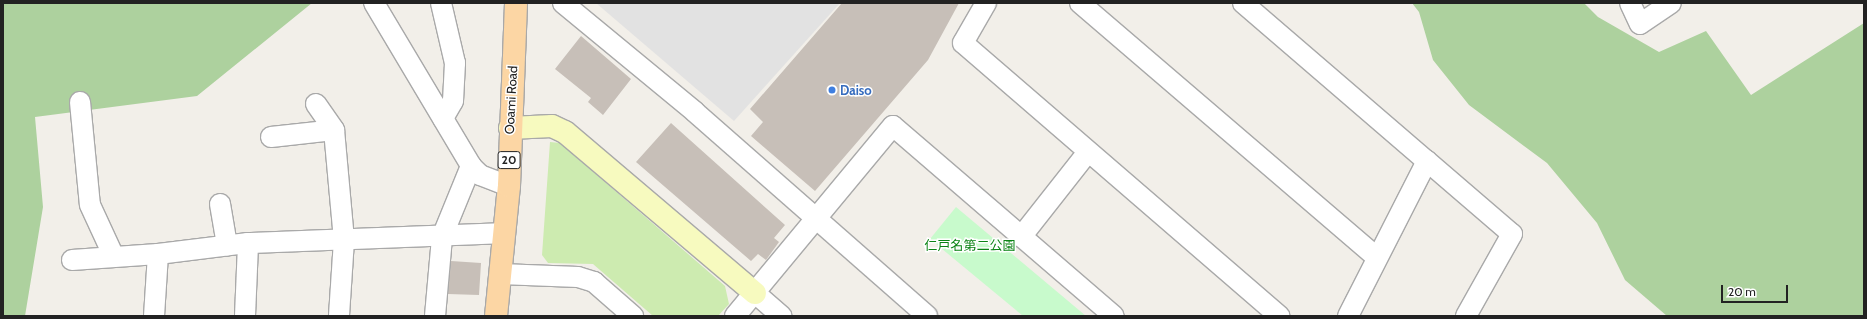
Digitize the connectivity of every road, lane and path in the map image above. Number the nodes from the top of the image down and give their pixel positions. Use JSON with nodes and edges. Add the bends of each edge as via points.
{"nodes":[{"id":1,"x":374,"y":3,"type":"edge"},
{"id":2,"x":441,"y":3,"type":"edge"},
{"id":3,"x":516,"y":3,"type":"edge"},
{"id":4,"x":562,"y":3,"type":"edge"},
{"id":5,"x":986,"y":3,"type":"edge"},
{"id":6,"x":1080,"y":3,"type":"edge"},
{"id":7,"x":1243,"y":3,"type":"edge"},
{"id":8,"x":1630,"y":3,"type":"edge"},
{"id":9,"x":1671,"y":3,"type":"edge"},
{"id":10,"x":80,"y":102,"type":"dead end"},
{"id":11,"x":316,"y":104,"type":"dead end"},
{"id":12,"x":443,"y":118,"type":"junction"},
{"id":13,"x":510,"y":128,"type":"junction"},
{"id":14,"x":334,"y":130,"type":"junction"},
{"id":15,"x":271,"y":137,"type":"dead end"},
{"id":16,"x":1088,"y":152,"type":"junction"},
{"id":17,"x":1427,"y":161,"type":"junction"},
{"id":18,"x":471,"y":166,"type":"junction"},
{"id":19,"x":509,"y":186,"type":"junction"},
{"id":20,"x":220,"y":204,"type":"dead end"},
{"id":21,"x":816,"y":219,"type":"junction"},
{"id":22,"x":503,"y":233,"type":"junction"},
{"id":23,"x":442,"y":237,"type":"junction"},
{"id":24,"x":1021,"y":237,"type":"junction"},
{"id":25,"x":344,"y":240,"type":"junction"},
{"id":26,"x":248,"y":243,"type":"junction"},
{"id":27,"x":227,"y":245,"type":"junction"},
{"id":28,"x":158,"y":254,"type":"junction"},
{"id":29,"x":114,"y":256,"type":"junction"},
{"id":30,"x":1376,"y":257,"type":"junction"},
{"id":31,"x":72,"y":260,"type":"dead end"},
{"id":32,"x":500,"y":274,"type":"junction"},
{"id":33,"x":755,"y":293,"type":"junction"},
{"id":34,"x":154,"y":316,"type":"edge"},
{"id":35,"x":244,"y":316,"type":"edge"},
{"id":36,"x":339,"y":316,"type":"edge"},
{"id":37,"x":435,"y":316,"type":"edge"},
{"id":38,"x":496,"y":316,"type":"edge"},
{"id":39,"x":633,"y":316,"type":"edge"},
{"id":40,"x":735,"y":316,"type":"edge"},
{"id":41,"x":781,"y":316,"type":"edge"},
{"id":42,"x":927,"y":316,"type":"edge"},
{"id":43,"x":1114,"y":316,"type":"edge"},
{"id":44,"x":1279,"y":316,"type":"edge"},
{"id":45,"x":1348,"y":316,"type":"edge"},
{"id":46,"x":1466,"y":316,"type":"edge"}],
"edges":[{"from":1,"to":12,"type":"street"},
{"from":2,"to":12,"type":"street","via":[[455,63],[453,101]]},
{"from":3,"to":13,"type":"main road","name":"Ooami Road","number":"20"},
{"from":4,"to":21,"type":"street"},
{"from":5,"to":16,"type":"street","via":[[963,43]]},
{"from":6,"to":30,"type":"street"},
{"from":7,"to":17,"type":"street"},
{"from":8,"to":9,"type":"street","via":[[1640,24]]},
{"from":10,"to":29,"type":"street","via":[[90,205]]},
{"from":11,"to":14,"type":"street"},
{"from":12,"to":18,"type":"street"},
{"from":13,"to":19,"type":"main road","name":"Ooami Road","number":"20"},
{"from":13,"to":33,"type":"street","via":[[552,126],[565,132]]},
{"from":14,"to":15,"type":"street"},
{"from":14,"to":25,"type":"street"},
{"from":16,"to":24,"type":"street"},
{"from":16,"to":44,"type":"street"},
{"from":17,"to":30,"type":"street"},
{"from":17,"to":46,"type":"street","via":[[1512,234]]},
{"from":18,"to":19,"type":"street","via":[[480,175]]},
{"from":18,"to":23,"type":"street"},
{"from":19,"to":22,"type":"main road","name":"Ooami Road","number":"20"},
{"from":20,"to":27,"type":"street"},
{"from":21,"to":24,"type":"street","via":[[893,126]]},
{"from":21,"to":33,"type":"street"},
{"from":21,"to":42,"type":"street"},
{"from":22,"to":23,"type":"street"},
{"from":22,"to":32,"type":"main road","name":"Ooami Road","number":"20"},
{"from":23,"to":25,"type":"street"},
{"from":23,"to":37,"type":"street"},
{"from":24,"to":43,"type":"street"},
{"from":25,"to":26,"type":"street"},
{"from":25,"to":36,"type":"street"},
{"from":26,"to":27,"type":"street"},
{"from":26,"to":35,"type":"street"},
{"from":27,"to":28,"type":"street"},
{"from":28,"to":29,"type":"street"},
{"from":28,"to":34,"type":"street"},
{"from":29,"to":31,"type":"street"},
{"from":30,"to":45,"type":"street"},
{"from":32,"to":38,"type":"main road","name":"Ooami Road","number":"20"},
{"from":32,"to":39,"type":"street","via":[[578,277],[594,282]]},
{"from":33,"to":40,"type":"street"},
{"from":33,"to":41,"type":"street"}]}
